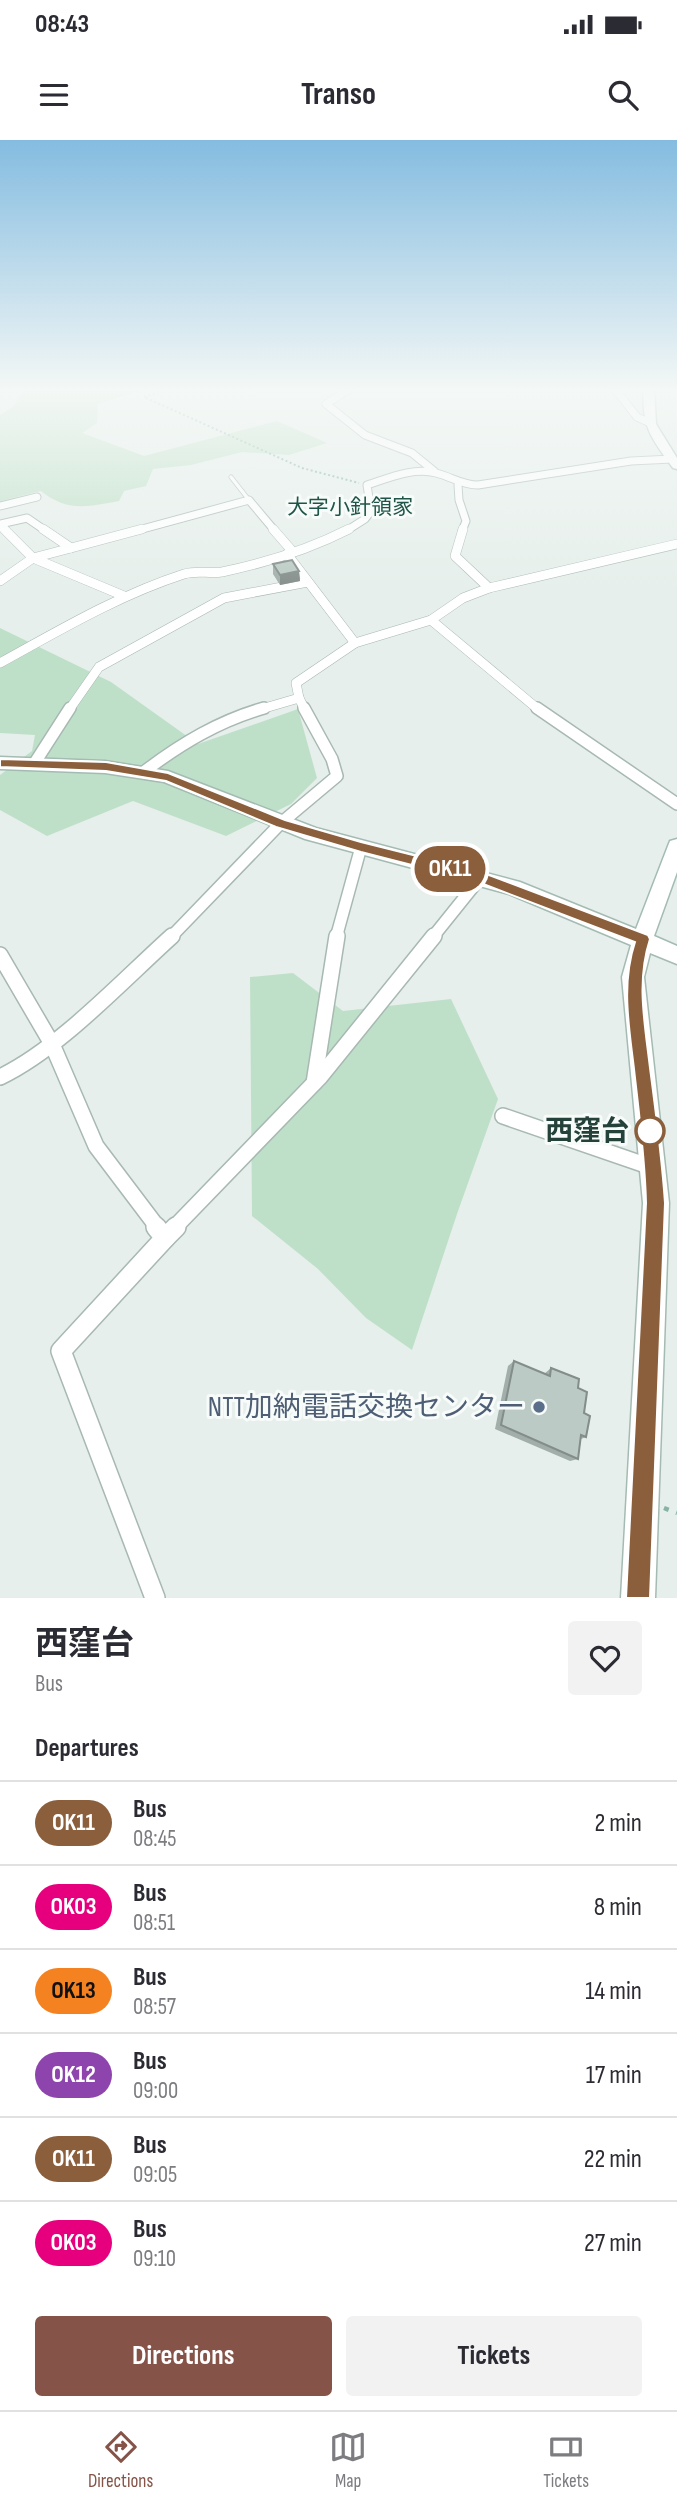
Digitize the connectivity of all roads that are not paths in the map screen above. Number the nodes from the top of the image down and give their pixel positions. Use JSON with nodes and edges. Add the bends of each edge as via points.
{"nodes":[{"id":1,"x":416,"y":457,"type":"edge"},
{"id":2,"x":675,"y":463,"type":"edge"},
{"id":3,"x":434,"y":472,"type":"junction"},
{"id":4,"x":231,"y":477,"type":"dead end"},
{"id":5,"x":367,"y":485,"type":"joint"},
{"id":6,"x":458,"y":485,"type":"junction"},
{"id":7,"x":37,"y":497,"type":"dead end"},
{"id":8,"x":249,"y":500,"type":"junction"},
{"id":9,"x":0,"y":506,"type":"edge"},
{"id":10,"x":0,"y":524,"type":"edge"},
{"id":11,"x":677,"y":544,"type":"edge"},
{"id":12,"x":71,"y":548,"type":"junction"},
{"id":13,"x":290,"y":553,"type":"junction"},
{"id":14,"x":33,"y":558,"type":"junction"},
{"id":15,"x":0,"y":581,"type":"edge"},
{"id":16,"x":308,"y":582,"type":"junction"},
{"id":17,"x":489,"y":588,"type":"junction"},
{"id":18,"x":124,"y":596,"type":"junction"},
{"id":19,"x":431,"y":621,"type":"junction"},
{"id":20,"x":355,"y":643,"type":"junction"},
{"id":21,"x":0,"y":663,"type":"edge"},
{"id":22,"x":299,"y":698,"type":"junction"},
{"id":23,"x":0,"y":764,"type":"edge"},
{"id":24,"x":34,"y":764,"type":"junction"},
{"id":25,"x":145,"y":771,"type":"junction"},
{"id":26,"x":677,"y":804,"type":"edge"},
{"id":27,"x":281,"y":823,"type":"junction"},
{"id":28,"x":677,"y":846,"type":"edge"},
{"id":29,"x":361,"y":847,"type":"junction"},
{"id":30,"x":481,"y":877,"type":"junction"},
{"id":31,"x":643,"y":939,"type":"junction"},
{"id":32,"x":0,"y":955,"type":"edge"},
{"id":33,"x":677,"y":955,"type":"edge"},
{"id":34,"x":52,"y":1044,"type":"junction"},
{"id":35,"x":0,"y":1077,"type":"edge"},
{"id":36,"x":314,"y":1084,"type":"junction"},
{"id":37,"x":503,"y":1116,"type":"dead end"},
{"id":38,"x":654,"y":1168,"type":"junction"},
{"id":39,"x":165,"y":1238,"type":"junction"},
{"id":40,"x":155,"y":1598,"type":"edge"},
{"id":41,"x":638,"y":1598,"type":"edge"}],
"edges":[{"from":1,"to":3,"type":"street"},
{"from":2,"to":6,"type":"street","via":[[631,461]]},
{"from":3,"to":5,"type":"street","via":[[413,471]]},
{"from":3,"to":6,"type":"street"},
{"from":4,"to":8,"type":"lane"},
{"from":5,"to":13,"type":"street","via":[[373,502],[365,519]]},
{"from":6,"to":17,"type":"street","via":[[466,521],[454,556]]},
{"from":7,"to":9,"type":"street"},
{"from":8,"to":12,"type":"street"},
{"from":8,"to":13,"type":"street"},
{"from":10,"to":12,"type":"street","via":[[27,517]]},
{"from":10,"to":14,"type":"street"},
{"from":11,"to":17,"type":"street"},
{"from":12,"to":14,"type":"street"},
{"from":13,"to":16,"type":"street"},
{"from":13,"to":18,"type":"street","via":[[221,571],[191,572]]},
{"from":14,"to":15,"type":"street"},
{"from":14,"to":18,"type":"street"},
{"from":16,"to":20,"type":"street"},
{"from":16,"to":24,"type":"street","via":[[224,598],[99,667]]},
{"from":17,"to":19,"type":"street","via":[[463,598]]},
{"from":18,"to":21,"type":"street"},
{"from":19,"to":20,"type":"street"},
{"from":19,"to":26,"type":"street","via":[[542,712]]},
{"from":20,"to":22,"type":"street","via":[[296,683]]},
{"from":22,"to":25,"type":"street","via":[[232,718],[181,744]]},
{"from":22,"to":27,"type":"street","via":[[337,776]]},
{"from":23,"to":24,"type":"street"},
{"from":24,"to":25,"type":"street"},
{"from":25,"to":27,"type":"street","via":[[200,788]]},
{"from":27,"to":29,"type":"street"},
{"from":27,"to":34,"type":"street","via":[[181,928]]},
{"from":28,"to":31,"type":"street"},
{"from":29,"to":30,"type":"street"},
{"from":29,"to":36,"type":"street","via":[[337,934]]},
{"from":30,"to":31,"type":"street"},
{"from":30,"to":36,"type":"street"},
{"from":31,"to":33,"type":"street"},
{"from":31,"to":38,"type":"street","via":[[634,997]]},
{"from":32,"to":34,"type":"street"},
{"from":34,"to":35,"type":"street"},
{"from":34,"to":39,"type":"street","via":[[96,1146]]},
{"from":36,"to":39,"type":"street"},
{"from":37,"to":38,"type":"street"},
{"from":38,"to":41,"type":"street"},
{"from":39,"to":40,"type":"street","via":[[61,1351]]}]}
